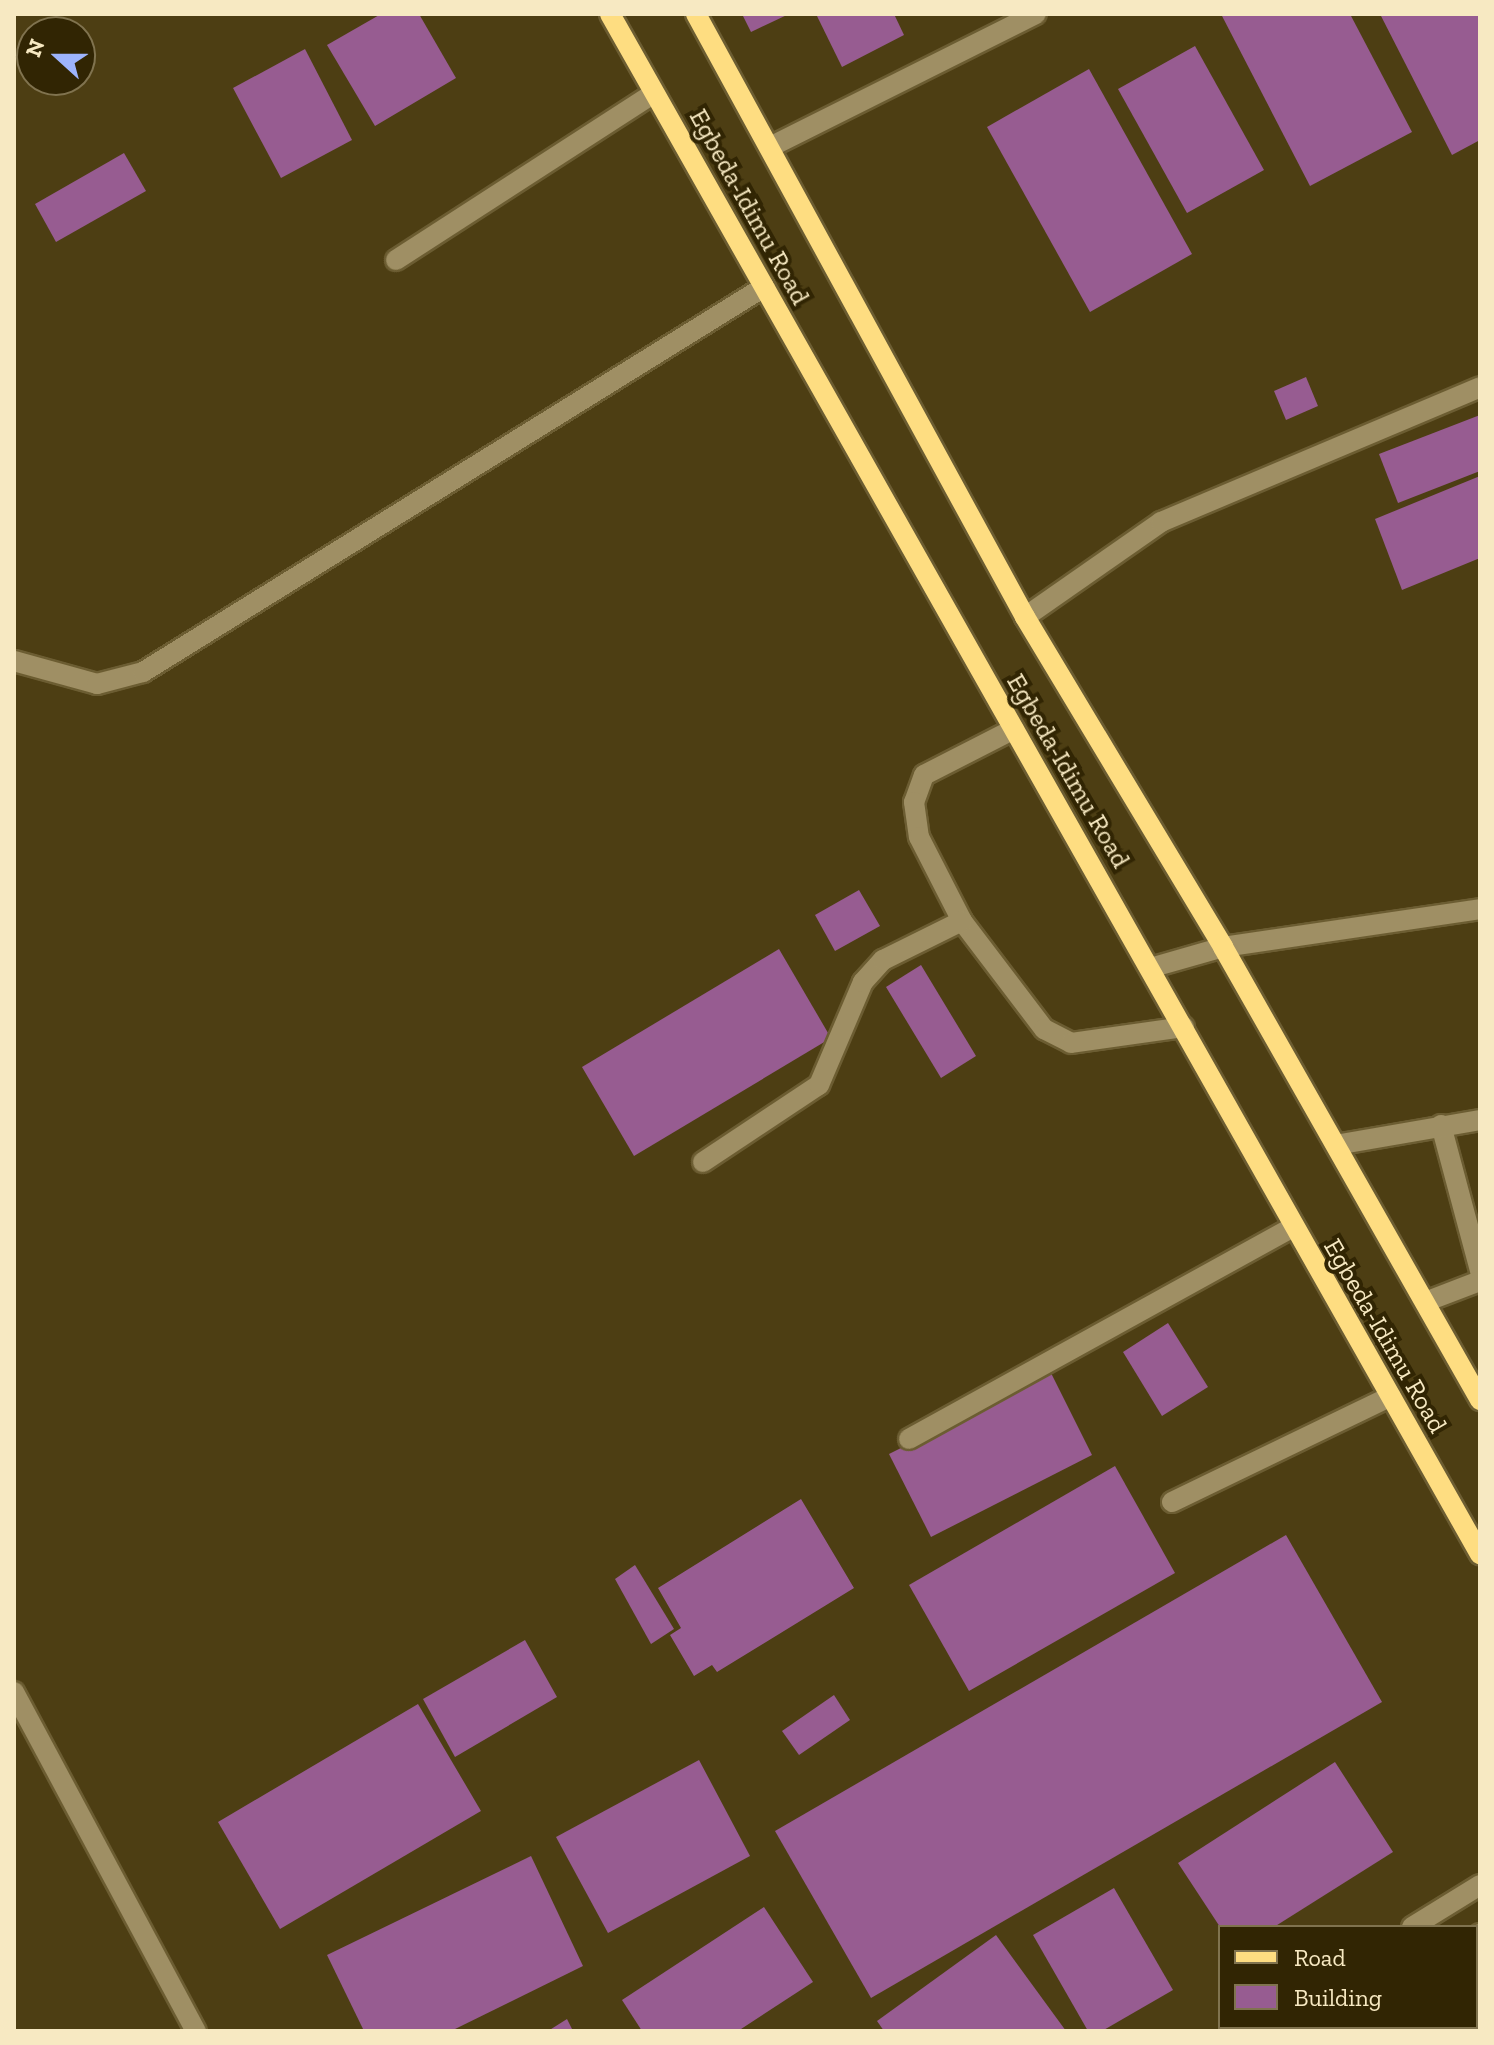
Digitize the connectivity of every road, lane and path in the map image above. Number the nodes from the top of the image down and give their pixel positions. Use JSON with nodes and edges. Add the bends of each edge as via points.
{"nodes":[{"id":1,"x":610,"y":14,"type":"edge"},
{"id":2,"x":696,"y":14,"type":"edge"},
{"id":3,"x":1036,"y":14,"type":"edge"},
{"id":4,"x":654,"y":93,"type":"junction"},
{"id":5,"x":772,"y":146,"type":"junction"},
{"id":6,"x":396,"y":260,"type":"dead end"},
{"id":7,"x":764,"y":287,"type":"junction"},
{"id":8,"x":1480,"y":387,"type":"edge"},
{"id":9,"x":1025,"y":617,"type":"junction"},
{"id":10,"x":14,"y":661,"type":"edge"},
{"id":11,"x":1014,"y":729,"type":"junction"},
{"id":12,"x":1480,"y":909,"type":"edge"},
{"id":13,"x":962,"y":921,"type":"junction"},
{"id":14,"x":1223,"y":947,"type":"junction"},
{"id":15,"x":1150,"y":968,"type":"junction"},
{"id":16,"x":1184,"y":1027,"type":"junction"},
{"id":17,"x":1480,"y":1120,"type":"edge"},
{"id":18,"x":1441,"y":1125,"type":"junction"},
{"id":19,"x":1336,"y":1145,"type":"junction"},
{"id":20,"x":703,"y":1162,"type":"dead end"},
{"id":21,"x":1292,"y":1228,"type":"junction"},
{"id":22,"x":1480,"y":1271,"type":"edge"},
{"id":23,"x":1480,"y":1281,"type":"edge"},
{"id":24,"x":1425,"y":1302,"type":"junction"},
{"id":25,"x":1391,"y":1396,"type":"junction"},
{"id":26,"x":1480,"y":1400,"type":"edge"},
{"id":27,"x":909,"y":1439,"type":"dead end"},
{"id":28,"x":1172,"y":1502,"type":"dead end"},
{"id":29,"x":1480,"y":1554,"type":"edge"},
{"id":30,"x":14,"y":1692,"type":"edge"},
{"id":31,"x":1480,"y":1885,"type":"edge"},
{"id":32,"x":1415,"y":1925,"type":"edge"},
{"id":33,"x":196,"y":2031,"type":"edge"}],
"edges":[{"from":1,"to":4,"type":"main road","name":"Egbeda-Idimu Road"},
{"from":2,"to":5,"type":"main road","name":"Egbeda-Idimu Road"},
{"from":3,"to":5,"type":"street"},
{"from":4,"to":6,"type":"street"},
{"from":4,"to":7,"type":"main road","name":"Egbeda-Idimu Road"},
{"from":5,"to":9,"type":"main road","name":"Egbeda-Idimu Road"},
{"from":7,"to":10,"type":"street","via":[[143,672],[97,684]]},
{"from":7,"to":11,"type":"main road","name":"Egbeda-Idimu Road"},
{"from":8,"to":9,"type":"street","via":[[1161,522]]},
{"from":9,"to":14,"type":"main road","name":"Egbeda-Idimu Road"},
{"from":11,"to":13,"type":"street","via":[[924,775],[914,802],[919,837]]},
{"from":11,"to":15,"type":"main road","name":"Egbeda-Idimu Road"},
{"from":12,"to":14,"type":"street"},
{"from":13,"to":16,"type":"street","via":[[1044,1029],[1071,1043]]},
{"from":13,"to":20,"type":"street","via":[[883,960],[863,982],[819,1085]]},
{"from":14,"to":15,"type":"street"},
{"from":14,"to":19,"type":"main road","name":"Egbeda-Idimu Road"},
{"from":15,"to":16,"type":"main road","name":"Egbeda-Idimu Road"},
{"from":16,"to":21,"type":"main road","name":"Egbeda-Idimu Road"},
{"from":17,"to":18,"type":"street"},
{"from":18,"to":19,"type":"street"},
{"from":18,"to":22,"type":"street"},
{"from":19,"to":24,"type":"main road","name":"Egbeda-Idimu Road"},
{"from":21,"to":25,"type":"main road","name":"Egbeda-Idimu Road"},
{"from":21,"to":27,"type":"street"},
{"from":23,"to":24,"type":"street"},
{"from":24,"to":26,"type":"main road","name":"Egbeda-Idimu Road"},
{"from":25,"to":28,"type":"street"},
{"from":25,"to":29,"type":"main road","name":"Egbeda-Idimu Road"},
{"from":30,"to":33,"type":"street"},
{"from":31,"to":32,"type":"street"}]}
